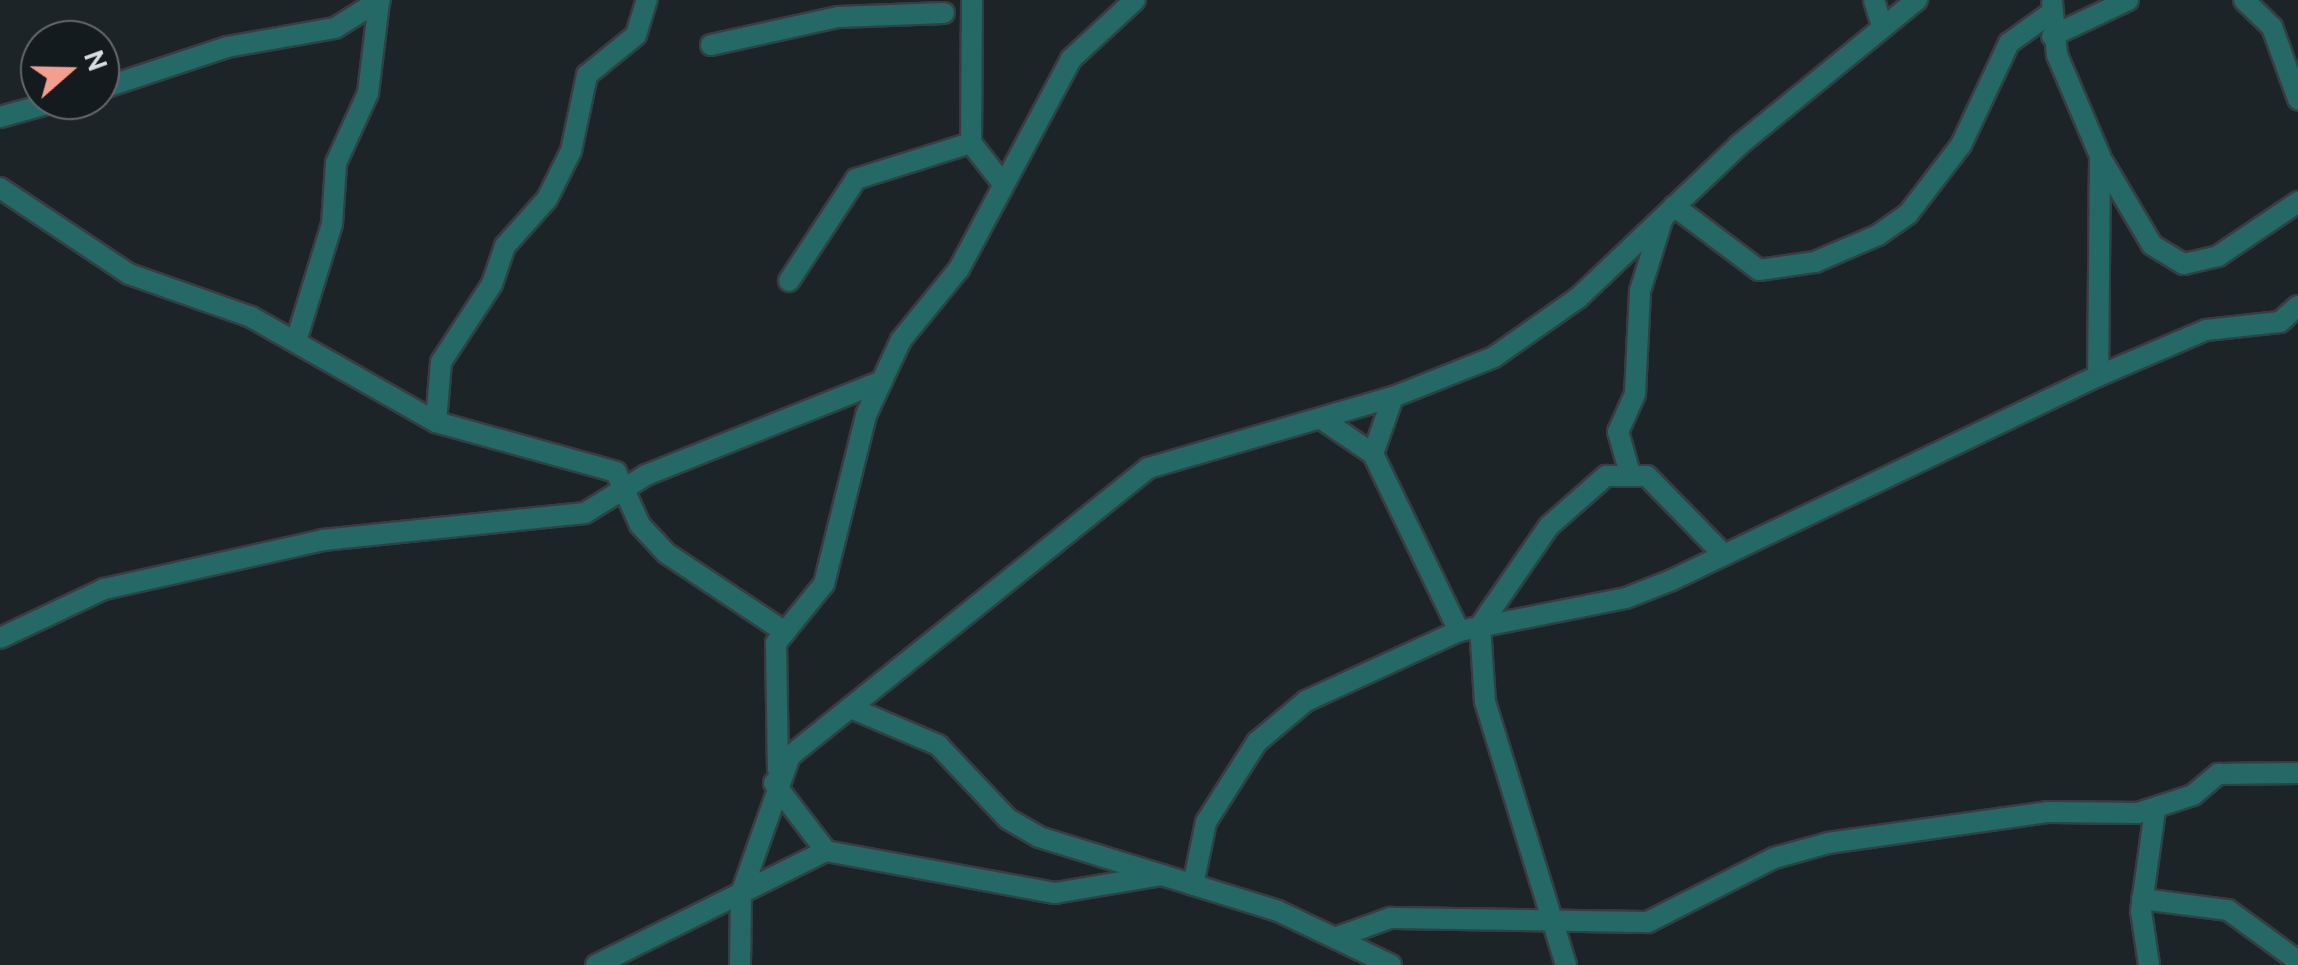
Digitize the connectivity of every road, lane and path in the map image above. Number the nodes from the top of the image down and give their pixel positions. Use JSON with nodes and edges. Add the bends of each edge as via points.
{"nodes":[{"id":1,"x":647,"y":0,"type":"edge"},
{"id":2,"x":1134,"y":0,"type":"edge"},
{"id":3,"x":1874,"y":0,"type":"edge"},
{"id":4,"x":1917,"y":0,"type":"edge"},
{"id":5,"x":2128,"y":0,"type":"edge"},
{"id":6,"x":2244,"y":0,"type":"edge"},
{"id":7,"x":379,"y":1,"type":"edge"},
{"id":8,"x":972,"y":3,"type":"edge"},
{"id":9,"x":2052,"y":6,"type":"edge"},
{"id":10,"x":941,"y":10,"type":"edge"},
{"id":11,"x":1882,"y":26,"type":"junction"},
{"id":12,"x":2052,"y":36,"type":"junction"},
{"id":13,"x":968,"y":40,"type":"junction"},
{"id":14,"x":712,"y":45,"type":"dead end"},
{"id":15,"x":120,"y":82,"type":"edge"},
{"id":16,"x":2298,"y":99,"type":"edge"},
{"id":17,"x":971,"y":142,"type":"junction"},
{"id":18,"x":2100,"y":156,"type":"junction"},
{"id":19,"x":1000,"y":180,"type":"junction"},
{"id":20,"x":0,"y":188,"type":"edge"},
{"id":21,"x":2298,"y":202,"type":"edge"},
{"id":22,"x":1669,"y":211,"type":"junction"},
{"id":23,"x":789,"y":281,"type":"dead end"},
{"id":24,"x":2298,"y":306,"type":"edge"},
{"id":25,"x":296,"y":341,"type":"junction"},
{"id":26,"x":2098,"y":376,"type":"junction"},
{"id":27,"x":882,"y":381,"type":"junction"},
{"id":28,"x":1393,"y":397,"type":"junction"},
{"id":29,"x":1323,"y":420,"type":"junction"},
{"id":30,"x":436,"y":422,"type":"junction"},
{"id":31,"x":1373,"y":454,"type":"junction"},
{"id":32,"x":1628,"y":470,"type":"junction"},
{"id":33,"x":627,"y":486,"type":"junction"},
{"id":34,"x":1722,"y":554,"type":"junction"},
{"id":35,"x":1469,"y":628,"type":"junction"},
{"id":36,"x":786,"y":632,"type":"junction"},
{"id":37,"x":0,"y":638,"type":"edge"},
{"id":38,"x":851,"y":708,"type":"junction"},
{"id":39,"x":2298,"y":773,"type":"edge"},
{"id":40,"x":776,"y":776,"type":"junction"},
{"id":41,"x":2155,"y":810,"type":"junction"},
{"id":42,"x":826,"y":852,"type":"junction"},
{"id":43,"x":1162,"y":875,"type":"junction"},
{"id":44,"x":1539,"y":881,"type":"junction"},
{"id":45,"x":1192,"y":884,"type":"junction"},
{"id":46,"x":741,"y":894,"type":"junction"},
{"id":47,"x":2142,"y":899,"type":"junction"},
{"id":48,"x":1520,"y":919,"type":"junction"},
{"id":49,"x":1554,"y":920,"type":"junction"},
{"id":50,"x":1334,"y":938,"type":"junction"},
{"id":51,"x":2298,"y":961,"type":"edge"},
{"id":52,"x":596,"y":965,"type":"edge"},
{"id":53,"x":740,"y":965,"type":"edge"},
{"id":54,"x":1392,"y":965,"type":"edge"},
{"id":55,"x":1566,"y":965,"type":"edge"},
{"id":56,"x":2149,"y":965,"type":"edge"}],
"edges":[{"from":1,"to":30,"type":"street","via":[[636,35],[587,75],[571,151],[547,199],[505,246],[492,284],[441,362]]},
{"from":2,"to":19,"type":"street","via":[[1071,59]]},
{"from":3,"to":11,"type":"street"},
{"from":4,"to":11,"type":"street"},
{"from":5,"to":12,"type":"street"},
{"from":6,"to":16,"type":"street","via":[[2272,28]]},
{"from":7,"to":15,"type":"street","via":[[335,28],[226,48]]},
{"from":7,"to":25,"type":"street","via":[[368,93],[336,163],[332,224]]},
{"from":8,"to":10,"type":"street"},
{"from":8,"to":13,"type":"street"},
{"from":9,"to":12,"type":"street"},
{"from":9,"to":22,"type":"street","via":[[2009,43],[1962,145],[1908,214],[1878,234],[1815,262],[1758,270]]},
{"from":10,"to":13,"type":"street"},
{"from":10,"to":14,"type":"street","via":[[838,16]]},
{"from":11,"to":22,"type":"street"},
{"from":12,"to":18,"type":"street"},
{"from":13,"to":17,"type":"street"},
{"from":17,"to":19,"type":"street"},
{"from":17,"to":23,"type":"street","via":[[856,178]]},
{"from":18,"to":21,"type":"street","via":[[2138,227],[2178,262],[2218,256]]},
{"from":18,"to":26,"type":"street"},
{"from":19,"to":27,"type":"street","via":[[959,269],[901,340]]},
{"from":20,"to":25,"type":"street","via":[[129,274]]},
{"from":22,"to":28,"type":"street","via":[[1578,298],[1494,357]]},
{"from":22,"to":32,"type":"street","via":[[1640,291],[1635,394],[1618,432]]},
{"from":24,"to":26,"type":"street","via":[[2280,322],[2206,330]]},
{"from":25,"to":30,"type":"street"},
{"from":26,"to":34,"type":"street"},
{"from":27,"to":33,"type":"street"},
{"from":27,"to":36,"type":"street","via":[[824,584]]},
{"from":28,"to":29,"type":"street"},
{"from":28,"to":31,"type":"street"},
{"from":29,"to":31,"type":"street"},
{"from":29,"to":38,"type":"street","via":[[1148,468]]},
{"from":30,"to":33,"type":"street","via":[[601,465]]},
{"from":31,"to":35,"type":"street"},
{"from":32,"to":34,"type":"street","via":[[1659,486]]},
{"from":32,"to":35,"type":"street","via":[[1606,476],[1549,526]]},
{"from":33,"to":36,"type":"street","via":[[640,525],[666,552]]},
{"from":33,"to":37,"type":"street","via":[[554,522],[408,526],[141,579]]},
{"from":34,"to":35,"type":"street","via":[[1626,598]]},
{"from":35,"to":44,"type":"street"},
{"from":35,"to":45,"type":"street","via":[[1279,718],[1206,822]]},
{"from":36,"to":40,"type":"street","via":[[774,674]]},
{"from":38,"to":40,"type":"street"},
{"from":38,"to":43,"type":"street","via":[[938,745],[1008,819],[1039,837]]},
{"from":39,"to":41,"type":"street","via":[[2218,774]]},
{"from":40,"to":42,"type":"street"},
{"from":40,"to":46,"type":"street"},
{"from":41,"to":47,"type":"street"},
{"from":41,"to":49,"type":"street","via":[[2049,812],[1828,842],[1774,858],[1648,922]]},
{"from":42,"to":43,"type":"street","via":[[1056,892]]},
{"from":42,"to":46,"type":"street"},
{"from":43,"to":45,"type":"street"},
{"from":44,"to":48,"type":"street"},
{"from":44,"to":49,"type":"street"},
{"from":45,"to":50,"type":"street"},
{"from":46,"to":52,"type":"street"},
{"from":46,"to":53,"type":"street"},
{"from":47,"to":51,"type":"street","via":[[2228,910]]},
{"from":47,"to":56,"type":"street"},
{"from":48,"to":49,"type":"street"},
{"from":48,"to":50,"type":"street","via":[[1390,918]]},
{"from":49,"to":55,"type":"street"},
{"from":50,"to":54,"type":"street"}]}
